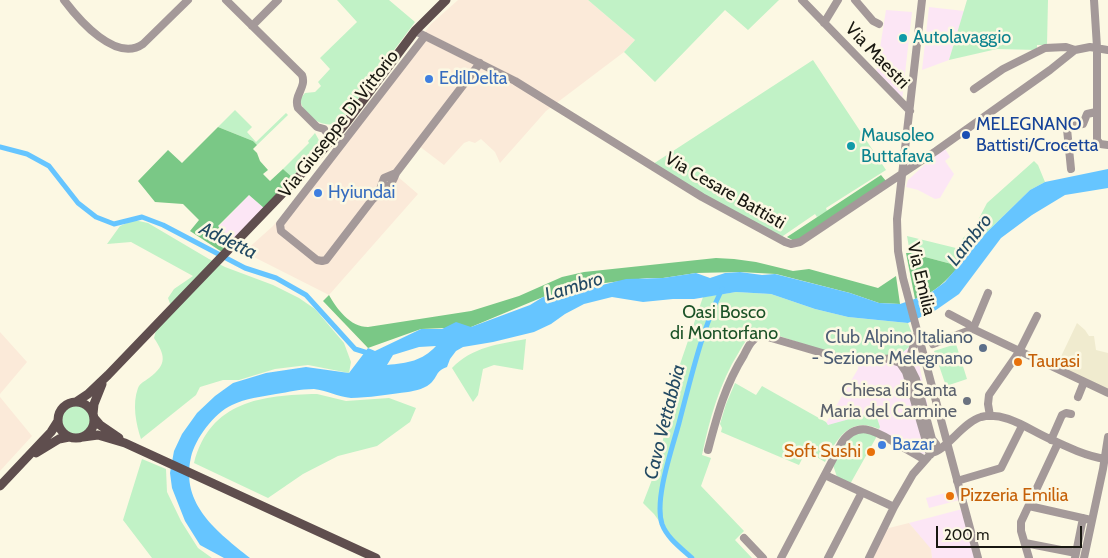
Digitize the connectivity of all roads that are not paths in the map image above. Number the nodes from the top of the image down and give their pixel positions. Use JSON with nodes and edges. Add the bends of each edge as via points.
{"nodes":[{"id":1,"x":64,"y":0,"type":"edge"},
{"id":2,"x":188,"y":0,"type":"edge"},
{"id":3,"x":226,"y":0,"type":"edge"},
{"id":4,"x":278,"y":0,"type":"edge"},
{"id":5,"x":446,"y":0,"type":"edge"},
{"id":6,"x":802,"y":0,"type":"edge"},
{"id":7,"x":838,"y":0,"type":"edge"},
{"id":8,"x":855,"y":0,"type":"edge"},
{"id":9,"x":922,"y":0,"type":"edge"},
{"id":10,"x":1094,"y":0,"type":"edge"},
{"id":11,"x":428,"y":16,"type":"junction"},
{"id":12,"x":824,"y":23,"type":"junction"},
{"id":13,"x":879,"y":24,"type":"dead end"},
{"id":14,"x":252,"y":26,"type":"junction"},
{"id":15,"x":415,"y":31,"type":"junction"},
{"id":16,"x":428,"y":37,"type":"junction"},
{"id":17,"x":1097,"y":47,"type":"junction"},
{"id":18,"x":1075,"y":50,"type":"junction"},
{"id":19,"x":1108,"y":50,"type":"edge"},
{"id":20,"x":480,"y":63,"type":"junction"},
{"id":21,"x":974,"y":89,"type":"dead end"},
{"id":22,"x":910,"y":110,"type":"junction"},
{"id":23,"x":1096,"y":112,"type":"junction"},
{"id":24,"x":332,"y":140,"type":"junction"},
{"id":25,"x":1108,"y":146,"type":"edge"},
{"id":26,"x":1071,"y":169,"type":"dead end"},
{"id":27,"x":902,"y":174,"type":"junction"},
{"id":28,"x":879,"y":190,"type":"junction"},
{"id":29,"x":899,"y":202,"type":"junction"},
{"id":30,"x":988,"y":293,"type":"dead end"},
{"id":31,"x":949,"y":314,"type":"dead end"},
{"id":32,"x":1037,"y":316,"type":"dead end"},
{"id":33,"x":917,"y":327,"type":"junction"},
{"id":34,"x":973,"y":329,"type":"junction"},
{"id":35,"x":932,"y":344,"type":"dead end"},
{"id":36,"x":912,"y":349,"type":"junction"},
{"id":37,"x":1019,"y":352,"type":"junction"},
{"id":38,"x":899,"y":358,"type":"junction"},
{"id":39,"x":890,"y":359,"type":"junction"},
{"id":40,"x":908,"y":363,"type":"junction"},
{"id":41,"x":108,"y":375,"type":"junction"},
{"id":42,"x":1084,"y":382,"type":"junction"},
{"id":43,"x":1108,"y":393,"type":"edge"},
{"id":44,"x":1078,"y":396,"type":"dead end"},
{"id":45,"x":76,"y":402,"type":"junction"},
{"id":46,"x":1070,"y":414,"type":"dead end"},
{"id":47,"x":93,"y":416,"type":"junction"},
{"id":48,"x":990,"y":416,"type":"junction"},
{"id":49,"x":58,"y":421,"type":"junction"},
{"id":50,"x":1022,"y":426,"type":"junction"},
{"id":51,"x":69,"y":437,"type":"junction"},
{"id":52,"x":83,"y":437,"type":"junction"},
{"id":53,"x":1108,"y":437,"type":"edge"},
{"id":54,"x":948,"y":441,"type":"junction"},
{"id":55,"x":125,"y":442,"type":"junction"},
{"id":56,"x":1055,"y":442,"type":"junction"},
{"id":57,"x":936,"y":444,"type":"junction"},
{"id":58,"x":708,"y":450,"type":"dead end"},
{"id":59,"x":929,"y":456,"type":"junction"},
{"id":60,"x":1105,"y":459,"type":"junction"},
{"id":61,"x":26,"y":460,"type":"junction"},
{"id":62,"x":824,"y":475,"type":"junction"},
{"id":63,"x":957,"y":481,"type":"junction"},
{"id":64,"x":0,"y":486,"type":"edge"},
{"id":65,"x":862,"y":492,"type":"junction"},
{"id":66,"x":1029,"y":506,"type":"junction"},
{"id":67,"x":894,"y":507,"type":"junction"},
{"id":68,"x":1087,"y":519,"type":"junction"},
{"id":69,"x":744,"y":538,"type":"dead end"},
{"id":70,"x":1025,"y":543,"type":"junction"},
{"id":71,"x":1075,"y":556,"type":"edge"},
{"id":72,"x":376,"y":558,"type":"edge"},
{"id":73,"x":763,"y":558,"type":"edge"},
{"id":74,"x":781,"y":558,"type":"edge"},
{"id":75,"x":828,"y":558,"type":"edge"},
{"id":76,"x":870,"y":558,"type":"edge"},
{"id":77,"x":978,"y":558,"type":"edge"},
{"id":78,"x":1029,"y":558,"type":"edge"},
{"id":79,"x":1084,"y":558,"type":"edge"}],
"edges":[{"from":1,"to":2,"type":"street","via":[[102,39],[132,49],[143,44]]},
{"from":3,"to":14,"type":"street"},
{"from":4,"to":14,"type":"street"},
{"from":5,"to":11,"type":"main road"},
{"from":6,"to":12,"type":"street","name":"Via Maestri"},
{"from":7,"to":12,"type":"street"},
{"from":8,"to":13,"type":"street"},
{"from":9,"to":22,"type":"street","name":"Via Emilia"},
{"from":10,"to":17,"type":"street"},
{"from":11,"to":15,"type":"main road"},
{"from":11,"to":16,"type":"street"},
{"from":12,"to":22,"type":"street","name":"Via Maestri"},
{"from":14,"to":24,"type":"street","via":[[302,75],[303,87],[296,104],[318,126],[321,134]]},
{"from":15,"to":16,"type":"street","name":"Via Cesare Battisti"},
{"from":15,"to":24,"type":"main road"},
{"from":16,"to":20,"type":"street","name":"Via Cesare Battisti"},
{"from":16,"to":20,"type":"street","name":"Via Giuseppe Di Vittorio","via":[[280,224],[281,231],[317,260],[326,260],[379,192],[384,178],[396,173]]},
{"from":17,"to":18,"type":"street"},
{"from":17,"to":19,"type":"street"},
{"from":17,"to":23,"type":"street"},
{"from":18,"to":21,"type":"street","via":[[1048,47],[1003,69]]},
{"from":18,"to":27,"type":"street","name":"Via Cesare Battisti"},
{"from":20,"to":28,"type":"street","name":"Via Cesare Battisti","via":[[702,197],[791,244],[800,242]]},
{"from":22,"to":27,"type":"street","name":"Via Emilia"},
{"from":23,"to":25,"type":"street","via":[[1099,144]]},
{"from":23,"to":26,"type":"street","via":[[1087,114],[1083,124],[1067,129]]},
{"from":24,"to":41,"type":"main road"},
{"from":27,"to":28,"type":"street","name":"Via Cesare Battisti"},
{"from":27,"to":29,"type":"street","name":"Via Emilia"},
{"from":28,"to":29,"type":"street","via":[[888,188],[894,191]]},
{"from":29,"to":33,"type":"street","name":"Via Emilia","via":[[898,251]]},
{"from":30,"to":34,"type":"street"},
{"from":31,"to":34,"type":"street"},
{"from":32,"to":37,"type":"street"},
{"from":33,"to":36,"type":"street"},
{"from":33,"to":54,"type":"street","name":"Via Emilia"},
{"from":34,"to":35,"type":"street"},
{"from":34,"to":37,"type":"street"},
{"from":36,"to":38,"type":"street"},
{"from":36,"to":40,"type":"street"},
{"from":37,"to":42,"type":"street"},
{"from":37,"to":48,"type":"street","via":[[989,396]]},
{"from":38,"to":39,"type":"street"},
{"from":38,"to":40,"type":"street"},
{"from":39,"to":58,"type":"street","via":[[832,356],[758,336],[751,342],[730,380]]},
{"from":39,"to":59,"type":"street","via":[[906,372]]},
{"from":40,"to":57,"type":"street"},
{"from":41,"to":45,"type":"main road"},
{"from":41,"to":47,"type":"main road","via":[[96,396]]},
{"from":42,"to":43,"type":"street"},
{"from":42,"to":44,"type":"street"},
{"from":45,"to":47,"type":"main road","via":[[84,404]]},
{"from":45,"to":49,"type":"main road","via":[[65,406],[58,415]]},
{"from":46,"to":56,"type":"street","via":[[1062,415]]},
{"from":47,"to":52,"type":"main road","via":[[92,429]]},
{"from":47,"to":55,"type":"main road","via":[[100,425]]},
{"from":48,"to":50,"type":"street","via":[[1002,417]]},
{"from":48,"to":54,"type":"street","via":[[975,420]]},
{"from":49,"to":51,"type":"main road","via":[[61,430]]},
{"from":49,"to":61,"type":"main road"},
{"from":50,"to":56,"type":"street"},
{"from":50,"to":63,"type":"street","via":[[1001,468]]},
{"from":51,"to":52,"type":"main road"},
{"from":51,"to":61,"type":"main road","via":[[59,439]]},
{"from":52,"to":55,"type":"main road","via":[[98,435]]},
{"from":53,"to":60,"type":"street"},
{"from":54,"to":57,"type":"street"},
{"from":54,"to":59,"type":"street"},
{"from":54,"to":63,"type":"street","name":"Via Emilia"},
{"from":55,"to":72,"type":"main road"},
{"from":56,"to":60,"type":"street"},
{"from":56,"to":66,"type":"street"},
{"from":57,"to":59,"type":"street"},
{"from":59,"to":62,"type":"street","via":[[873,431],[859,430],[844,439]]},
{"from":59,"to":67,"type":"street","via":[[915,471]]},
{"from":60,"to":68,"type":"street"},
{"from":61,"to":64,"type":"main road"},
{"from":62,"to":65,"type":"street"},
{"from":62,"to":74,"type":"street"},
{"from":63,"to":77,"type":"street","name":"Via Emilia"},
{"from":65,"to":67,"type":"street"},
{"from":65,"to":75,"type":"street"},
{"from":66,"to":68,"type":"street"},
{"from":66,"to":70,"type":"street","via":[[1021,524]]},
{"from":67,"to":76,"type":"street"},
{"from":68,"to":71,"type":"street"},
{"from":68,"to":79,"type":"street"},
{"from":69,"to":73,"type":"street"},
{"from":70,"to":71,"type":"street"},
{"from":70,"to":78,"type":"street"}]}
